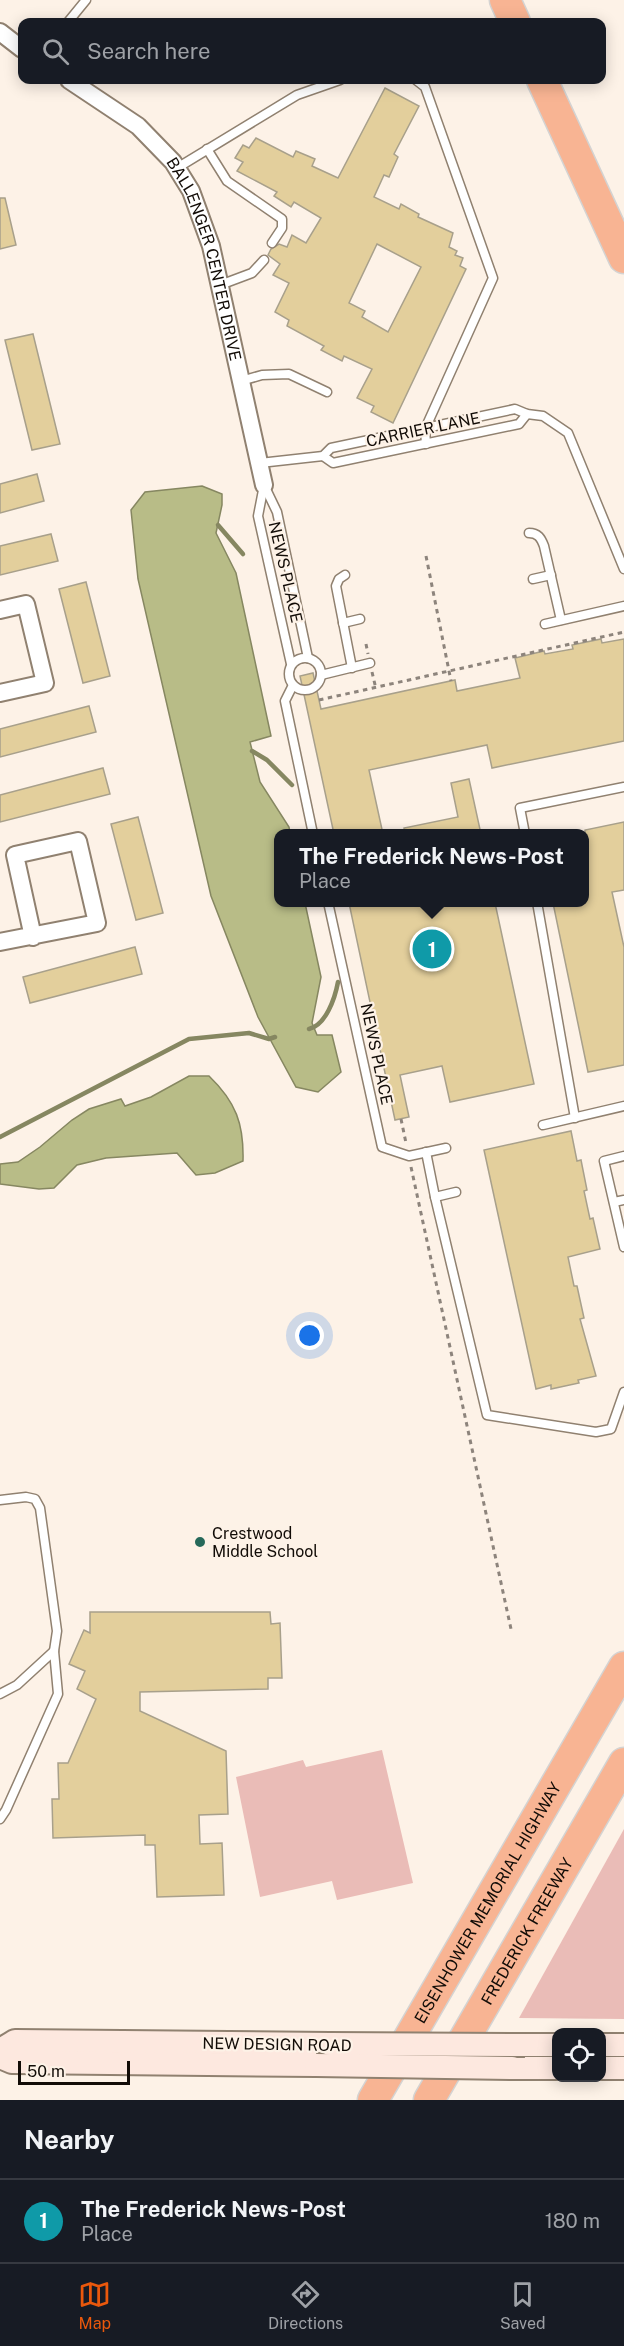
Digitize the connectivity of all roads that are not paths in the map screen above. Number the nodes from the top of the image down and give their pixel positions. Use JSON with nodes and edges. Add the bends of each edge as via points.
{"nodes":[{"id":1,"x":86,"y":0,"type":"edge"},
{"id":2,"x":505,"y":0,"type":"edge"},
{"id":3,"x":71,"y":18,"type":"edge"},
{"id":4,"x":513,"y":18,"type":"edge"},
{"id":5,"x":0,"y":32,"type":"edge"},
{"id":6,"x":18,"y":47,"type":"edge"},
{"id":7,"x":75,"y":84,"type":"edge"},
{"id":8,"x":329,"y":84,"type":"edge"},
{"id":9,"x":421,"y":84,"type":"edge"},
{"id":10,"x":544,"y":84,"type":"edge"},
{"id":11,"x":207,"y":149,"type":"junction"},
{"id":12,"x":177,"y":168,"type":"junction"},
{"id":13,"x":272,"y":243,"type":"dead end"},
{"id":14,"x":624,"y":258,"type":"edge"},
{"id":15,"x":264,"y":260,"type":"dead end"},
{"id":16,"x":220,"y":285,"type":"junction"},
{"id":17,"x":242,"y":381,"type":"junction"},
{"id":18,"x":327,"y":392,"type":"dead end"},
{"id":19,"x":527,"y":414,"type":"junction"},
{"id":20,"x":425,"y":429,"type":"junction"},
{"id":21,"x":426,"y":444,"type":"junction"},
{"id":22,"x":323,"y":456,"type":"junction"},
{"id":23,"x":260,"y":463,"type":"junction"},
{"id":24,"x":264,"y":485,"type":"junction"},
{"id":25,"x":529,"y":534,"type":"dead end"},
{"id":26,"x":624,"y":569,"type":"edge"},
{"id":27,"x":345,"y":575,"type":"dead end"},
{"id":28,"x":551,"y":575,"type":"junction"},
{"id":29,"x":533,"y":579,"type":"dead end"},
{"id":30,"x":624,"y":606,"type":"edge"},
{"id":31,"x":0,"y":610,"type":"edge"},
{"id":32,"x":360,"y":619,"type":"dead end"},
{"id":33,"x":561,"y":620,"type":"junction"},
{"id":34,"x":343,"y":623,"type":"junction"},
{"id":35,"x":545,"y":624,"type":"dead end"},
{"id":36,"x":308,"y":658,"type":"junction"},
{"id":37,"x":370,"y":663,"type":"dead end"},
{"id":38,"x":291,"y":664,"type":"junction"},
{"id":39,"x":352,"y":668,"type":"junction"},
{"id":40,"x":321,"y":675,"type":"junction"},
{"id":41,"x":293,"y":685,"type":"junction"},
{"id":42,"x":0,"y":693,"type":"edge"},
{"id":43,"x":624,"y":787,"type":"edge"},
{"id":44,"x":313,"y":829,"type":"edge"},
{"id":45,"x":524,"y":829,"type":"edge"},
{"id":46,"x":329,"y":907,"type":"edge"},
{"id":47,"x":538,"y":907,"type":"edge"},
{"id":48,"x":33,"y":937,"type":"junction"},
{"id":49,"x":0,"y":942,"type":"edge"},
{"id":50,"x":624,"y":1106,"type":"edge"},
{"id":51,"x":575,"y":1118,"type":"junction"},
{"id":52,"x":543,"y":1125,"type":"dead end"},
{"id":53,"x":446,"y":1148,"type":"dead end"},
{"id":54,"x":426,"y":1152,"type":"junction"},
{"id":55,"x":624,"y":1156,"type":"edge"},
{"id":56,"x":456,"y":1192,"type":"dead end"},
{"id":57,"x":435,"y":1197,"type":"junction"},
{"id":58,"x":624,"y":1200,"type":"edge"},
{"id":59,"x":614,"y":1202,"type":"junction"},
{"id":60,"x":624,"y":1247,"type":"edge"},
{"id":61,"x":624,"y":1392,"type":"edge"},
{"id":62,"x":0,"y":1500,"type":"edge"},
{"id":63,"x":54,"y":1651,"type":"junction"},
{"id":64,"x":624,"y":1657,"type":"edge"},
{"id":65,"x":624,"y":1667,"type":"edge"},
{"id":66,"x":0,"y":1694,"type":"edge"},
{"id":67,"x":602,"y":1705,"type":"junction"},
{"id":68,"x":624,"y":1763,"type":"edge"},
{"id":69,"x":0,"y":1819,"type":"edge"},
{"id":70,"x":552,"y":2045,"type":"edge"},
{"id":71,"x":606,"y":2045,"type":"edge"},
{"id":72,"x":624,"y":2045,"type":"edge"},
{"id":73,"x":0,"y":2050,"type":"edge"},
{"id":74,"x":0,"y":2057,"type":"edge"},
{"id":75,"x":552,"y":2068,"type":"edge"},
{"id":76,"x":606,"y":2068,"type":"edge"},
{"id":77,"x":624,"y":2068,"type":"edge"},
{"id":78,"x":374,"y":2100,"type":"edge"},
{"id":79,"x":429,"y":2100,"type":"edge"}],
"edges":[{"from":1,"to":3,"type":"lane"},
{"from":2,"to":4,"type":"highway"},
{"from":5,"to":6,"type":"street"},
{"from":7,"to":12,"type":"street","name":"BALLENGER CENTER DRIVE","via":[[138,126]]},
{"from":8,"to":11,"type":"lane","via":[[297,95]]},
{"from":9,"to":20,"type":"lane","via":[[493,278]]},
{"from":10,"to":14,"type":"highway"},
{"from":11,"to":12,"type":"lane"},
{"from":11,"to":13,"type":"lane","via":[[226,181],[282,219],[282,228]]},
{"from":12,"to":16,"type":"street","name":"BALLENGER CENTER DRIVE","via":[[202,218]]},
{"from":15,"to":16,"type":"lane","via":[[252,273]]},
{"from":16,"to":17,"type":"street","name":"BALLENGER CENTER DRIVE"},
{"from":17,"to":18,"type":"lane","via":[[262,375],[290,374]]},
{"from":17,"to":23,"type":"street","name":"BALLENGER CENTER DRIVE"},
{"from":19,"to":20,"type":"lane","name":"CARRIER LANE","via":[[515,409]]},
{"from":19,"to":21,"type":"lane","name":"CARRIER LANE","via":[[519,424]]},
{"from":19,"to":26,"type":"lane","name":"CARRIER LANE","via":[[543,416],[568,433]]},
{"from":20,"to":21,"type":"lane"},
{"from":20,"to":22,"type":"lane","name":"CARRIER LANE","via":[[331,448]]},
{"from":21,"to":22,"type":"lane","name":"CARRIER LANE","via":[[333,463]]},
{"from":22,"to":23,"type":"lane","name":"CARRIER LANE"},
{"from":23,"to":24,"type":"street","name":"BALLENGER CENTER DRIVE"},
{"from":24,"to":36,"type":"lane","name":"NEWS PLACE","via":[[277,512]]},
{"from":24,"to":38,"type":"lane","name":"NEWS PLACE","via":[[258,516]]},
{"from":25,"to":28,"type":"lane","via":[[541,538]]},
{"from":27,"to":34,"type":"lane","via":[[336,586]]},
{"from":28,"to":29,"type":"lane"},
{"from":28,"to":33,"type":"lane"},
{"from":30,"to":33,"type":"lane"},
{"from":31,"to":42,"type":"street","via":[[26,604],[45,683]]},
{"from":32,"to":34,"type":"lane"},
{"from":33,"to":35,"type":"lane"},
{"from":34,"to":39,"type":"lane"},
{"from":36,"to":38,"type":"lane"},
{"from":36,"to":40,"type":"lane","via":[[320,667]]},
{"from":37,"to":39,"type":"lane"},
{"from":38,"to":41,"type":"lane","via":[[289,679]]},
{"from":39,"to":40,"type":"lane"},
{"from":40,"to":41,"type":"lane","via":[[314,687],[307,690]]},
{"from":41,"to":44,"type":"lane","via":[[285,701]]},
{"from":43,"to":45,"type":"lane","via":[[520,808]]},
{"from":46,"to":54,"type":"lane","name":"NEWS PLACE","via":[[382,1147],[409,1156]]},
{"from":47,"to":51,"type":"lane"},
{"from":48,"to":48,"type":"street","via":[[97,923],[78,841],[15,855]]},
{"from":48,"to":49,"type":"street"},
{"from":50,"to":51,"type":"lane"},
{"from":51,"to":52,"type":"lane"},
{"from":53,"to":54,"type":"lane"},
{"from":54,"to":57,"type":"lane"},
{"from":55,"to":59,"type":"lane","via":[[604,1161]]},
{"from":56,"to":57,"type":"lane"},
{"from":57,"to":61,"type":"lane","via":[[487,1415],[596,1432],[611,1429]]},
{"from":58,"to":59,"type":"lane"},
{"from":59,"to":60,"type":"lane"},
{"from":62,"to":63,"type":"lane","via":[[26,1497],[35,1499],[40,1508],[57,1631]]},
{"from":63,"to":66,"type":"lane","via":[[17,1685]]},
{"from":63,"to":69,"type":"lane","via":[[58,1694]]},
{"from":64,"to":67,"type":"highway"},
{"from":65,"to":67,"type":"highway"},
{"from":67,"to":78,"type":"highway","name":"EISENHOWER MEMORIAL HIGHWAY"},
{"from":68,"to":79,"type":"highway","name":"FREDERICK FREEWAY"},
{"from":70,"to":73,"type":"main road","name":"NEW DESIGN ROAD","bridge":true,"via":[[15,2041]]},
{"from":71,"to":72,"type":"main road"},
{"from":74,"to":75,"type":"main road","name":"NEW DESIGN ROAD","bridge":true,"via":[[12,2062]]},
{"from":76,"to":77,"type":"main road"}]}
